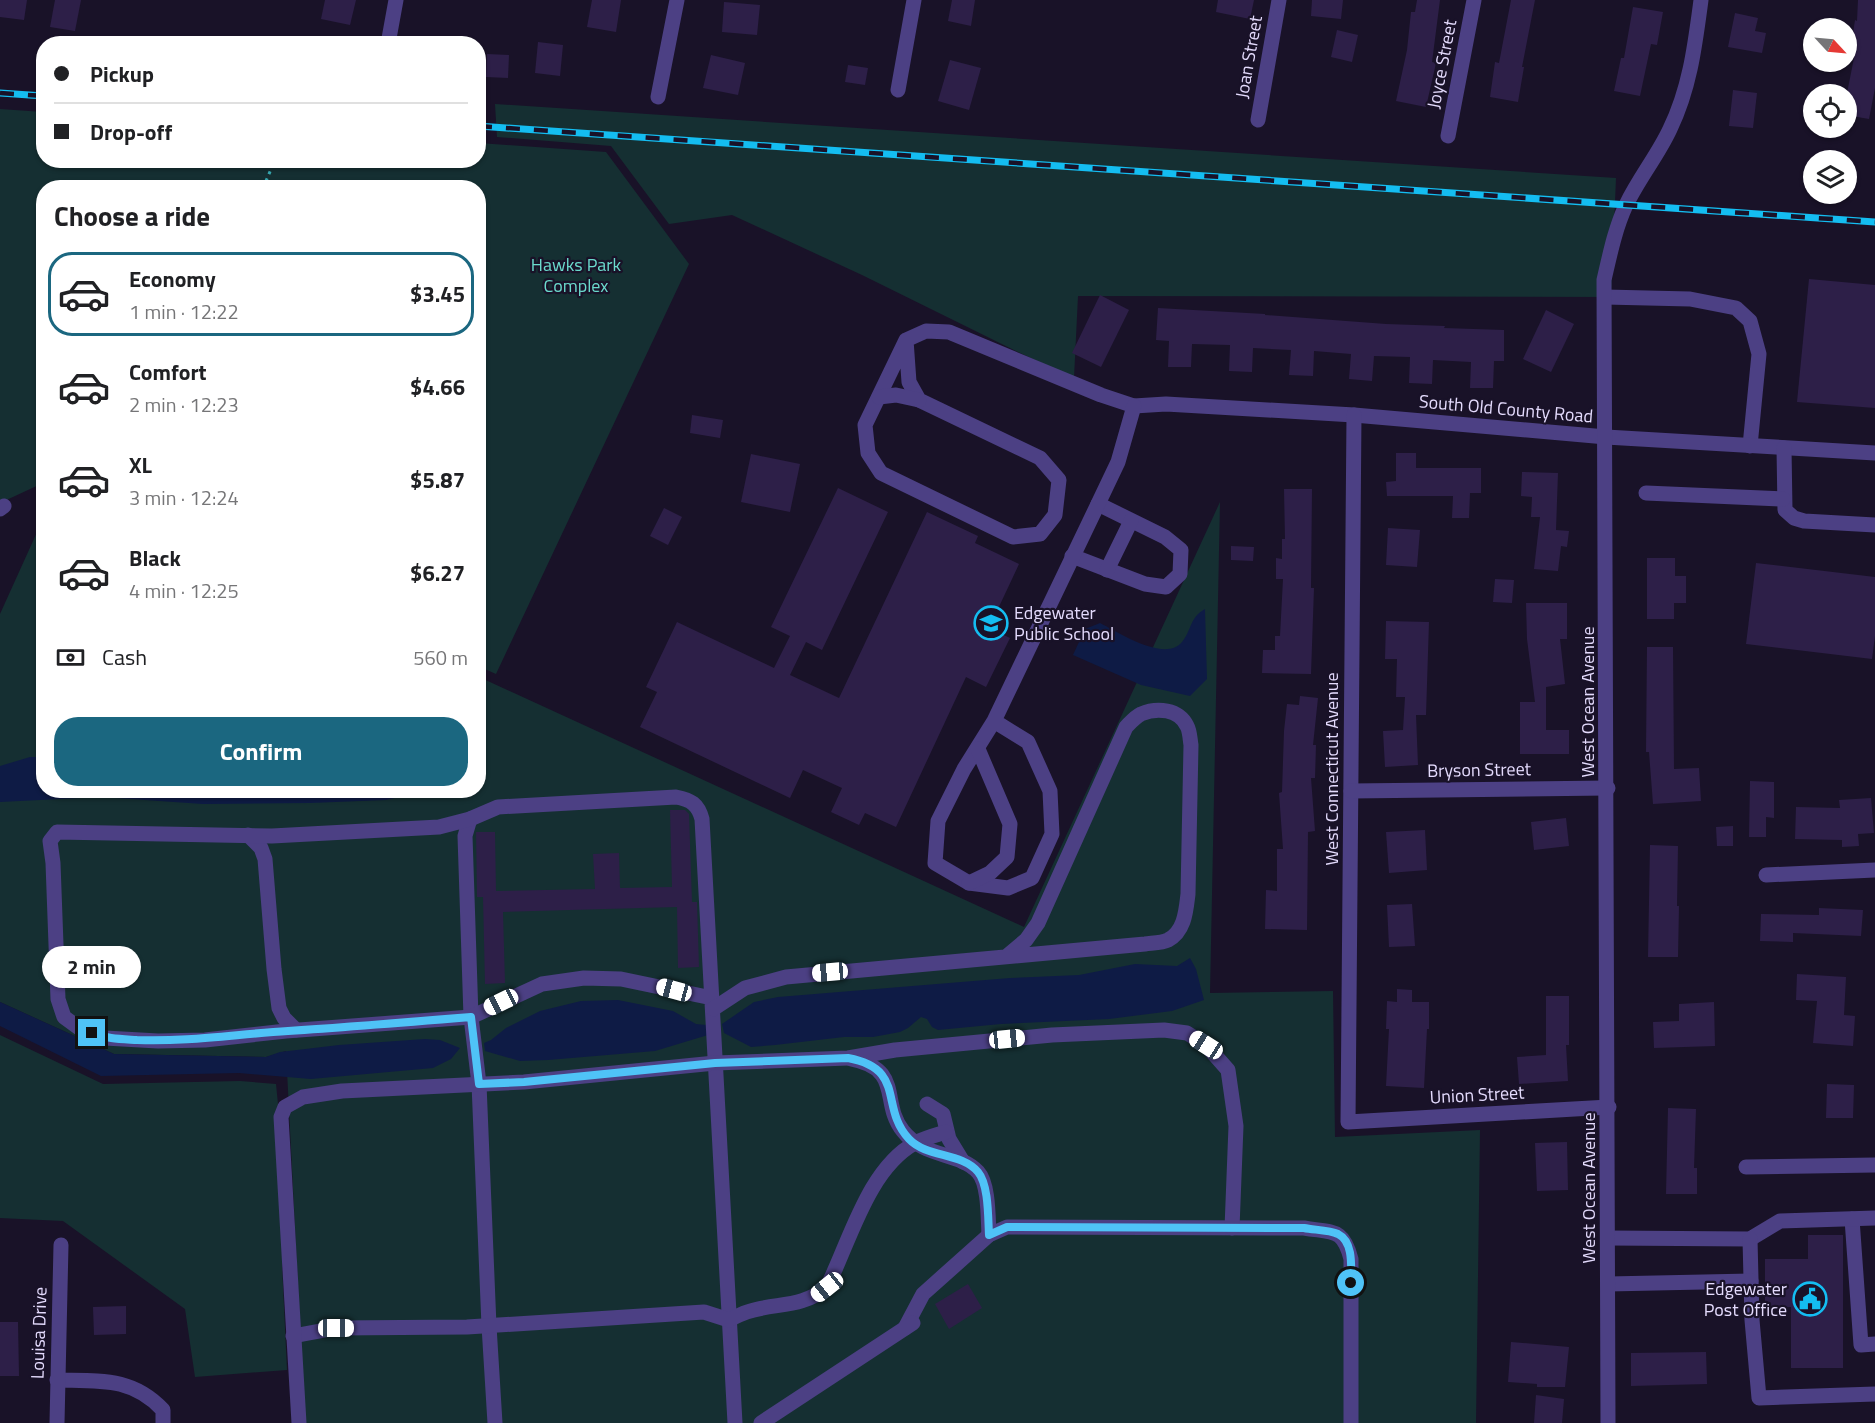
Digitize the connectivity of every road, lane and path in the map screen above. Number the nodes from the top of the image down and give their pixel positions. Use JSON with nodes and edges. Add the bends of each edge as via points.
{"nodes":[{"id":1,"x":396,"y":0,"type":"edge"},
{"id":2,"x":677,"y":0,"type":"edge"},
{"id":3,"x":914,"y":0,"type":"edge"},
{"id":4,"x":1279,"y":0,"type":"edge"},
{"id":5,"x":1474,"y":0,"type":"edge"},
{"id":6,"x":1701,"y":0,"type":"edge"},
{"id":7,"x":389,"y":36,"type":"edge"},
{"id":8,"x":898,"y":90,"type":"dead end"},
{"id":9,"x":658,"y":97,"type":"dead end"},
{"id":10,"x":1258,"y":120,"type":"dead end"},
{"id":11,"x":1448,"y":136,"type":"dead end"},
{"id":12,"x":1605,"y":297,"type":"junction"},
{"id":13,"x":906,"y":340,"type":"junction"},
{"id":14,"x":879,"y":397,"type":"junction"},
{"id":15,"x":919,"y":400,"type":"junction"},
{"id":16,"x":1134,"y":406,"type":"junction"},
{"id":17,"x":1354,"y":415,"type":"junction"},
{"id":18,"x":1606,"y":437,"type":"junction"},
{"id":19,"x":1750,"y":446,"type":"junction"},
{"id":20,"x":1784,"y":448,"type":"junction"},
{"id":21,"x":1875,"y":453,"type":"edge"},
{"id":22,"x":1646,"y":493,"type":"dead end"},
{"id":23,"x":1783,"y":499,"type":"junction"},
{"id":24,"x":1098,"y":504,"type":"junction"},
{"id":25,"x":1131,"y":521,"type":"junction"},
{"id":26,"x":1875,"y":525,"type":"edge"},
{"id":27,"x":1072,"y":556,"type":"junction"},
{"id":28,"x":1107,"y":570,"type":"junction"},
{"id":29,"x":994,"y":721,"type":"junction"},
{"id":30,"x":978,"y":749,"type":"junction"},
{"id":31,"x":1608,"y":788,"type":"junction"},
{"id":32,"x":1351,"y":791,"type":"junction"},
{"id":33,"x":470,"y":819,"type":"junction"},
{"id":34,"x":447,"y":825,"type":"junction"},
{"id":35,"x":248,"y":835,"type":"junction"},
{"id":36,"x":282,"y":835,"type":"junction"},
{"id":37,"x":465,"y":836,"type":"junction"},
{"id":38,"x":265,"y":859,"type":"junction"},
{"id":39,"x":1875,"y":870,"type":"edge"},
{"id":40,"x":1766,"y":875,"type":"dead end"},
{"id":41,"x":969,"y":883,"type":"junction"},
{"id":42,"x":1007,"y":956,"type":"junction"},
{"id":43,"x":712,"y":1004,"type":"junction"},
{"id":44,"x":471,"y":1017,"type":"junction"},
{"id":45,"x":296,"y":1030,"type":"junction"},
{"id":46,"x":848,"y":1058,"type":"junction"},
{"id":47,"x":715,"y":1063,"type":"junction"},
{"id":48,"x":479,"y":1084,"type":"junction"},
{"id":49,"x":927,"y":1104,"type":"dead end"},
{"id":50,"x":1609,"y":1107,"type":"junction"},
{"id":51,"x":1348,"y":1122,"type":"joint"},
{"id":52,"x":946,"y":1132,"type":"junction"},
{"id":53,"x":914,"y":1143,"type":"junction"},
{"id":54,"x":964,"y":1162,"type":"junction"},
{"id":55,"x":1875,"y":1166,"type":"edge"},
{"id":56,"x":1746,"y":1167,"type":"dead end"},
{"id":57,"x":1875,"y":1218,"type":"edge"},
{"id":58,"x":1852,"y":1219,"type":"junction"},
{"id":59,"x":1232,"y":1228,"type":"junction"},
{"id":60,"x":989,"y":1235,"type":"junction"},
{"id":61,"x":1608,"y":1238,"type":"junction"},
{"id":62,"x":1750,"y":1239,"type":"junction"},
{"id":63,"x":61,"y":1245,"type":"dead end"},
{"id":64,"x":1751,"y":1281,"type":"junction"},
{"id":65,"x":1608,"y":1284,"type":"junction"},
{"id":66,"x":921,"y":1318,"type":"dead end"},
{"id":67,"x":729,"y":1320,"type":"junction"},
{"id":68,"x":489,"y":1326,"type":"junction"},
{"id":69,"x":905,"y":1328,"type":"junction"},
{"id":70,"x":293,"y":1336,"type":"junction"},
{"id":71,"x":1868,"y":1344,"type":"edge"},
{"id":72,"x":57,"y":1380,"type":"junction"},
{"id":73,"x":1875,"y":1394,"type":"edge"},
{"id":74,"x":57,"y":1423,"type":"edge"},
{"id":75,"x":163,"y":1423,"type":"edge"},
{"id":76,"x":298,"y":1423,"type":"edge"},
{"id":77,"x":495,"y":1423,"type":"edge"},
{"id":78,"x":735,"y":1423,"type":"edge"},
{"id":79,"x":761,"y":1423,"type":"edge"},
{"id":80,"x":1351,"y":1423,"type":"edge"},
{"id":81,"x":1608,"y":1423,"type":"edge"}],
"edges":[{"from":1,"to":7,"type":"street"},
{"from":2,"to":9,"type":"street"},
{"from":3,"to":8,"type":"street"},
{"from":4,"to":10,"type":"street","name":"Joan Street"},
{"from":5,"to":11,"type":"street","name":"Joyce Street"},
{"from":6,"to":12,"type":"street","name":"West Ocean Avenue","via":[[1684,96],[1670,130],[1626,205],[1605,280]]},
{"from":12,"to":18,"type":"street","name":"West Ocean Avenue"},
{"from":12,"to":19,"type":"street","via":[[1690,299],[1736,309],[1750,321],[1759,354]]},
{"from":13,"to":14,"type":"street"},
{"from":13,"to":15,"type":"street","via":[[909,382]]},
{"from":13,"to":16,"type":"street","via":[[926,331],[949,332]]},
{"from":14,"to":15,"type":"street","via":[[896,395]]},
{"from":14,"to":15,"type":"street","via":[[865,425],[868,453],[881,473],[1013,537],[1040,534],[1055,515],[1059,480],[1040,458]]},
{"from":16,"to":17,"type":"street","name":"South Old County Road","via":[[1166,404]]},
{"from":16,"to":24,"type":"street","via":[[1118,462]]},
{"from":17,"to":18,"type":"street","name":"South Old County Road"},
{"from":17,"to":32,"type":"street","name":"West Connecticut Avenue"},
{"from":18,"to":19,"type":"street","name":"South Old County Road"},
{"from":18,"to":31,"type":"street","name":"West Ocean Avenue"},
{"from":19,"to":20,"type":"street","name":"South Old County Road"},
{"from":20,"to":21,"type":"street","name":"South Old County Road"},
{"from":20,"to":23,"type":"street"},
{"from":22,"to":23,"type":"street"},
{"from":23,"to":26,"type":"street","via":[[1785,510],[1804,521]]},
{"from":24,"to":25,"type":"street"},
{"from":24,"to":27,"type":"street"},
{"from":25,"to":28,"type":"street"},
{"from":25,"to":28,"type":"street","via":[[1165,537],[1181,550],[1180,574],[1167,587],[1145,584]]},
{"from":27,"to":28,"type":"street"},
{"from":27,"to":29,"type":"street"},
{"from":29,"to":30,"type":"street"},
{"from":29,"to":41,"type":"street","via":[[1028,742],[1050,791],[1052,834],[1032,878],[1008,888]]},
{"from":30,"to":41,"type":"street","via":[[1010,824],[1007,857],[990,873]]},
{"from":30,"to":41,"type":"street","via":[[938,821],[935,863]]},
{"from":31,"to":32,"type":"street","name":"Bryson Street"},
{"from":31,"to":50,"type":"street","name":"West Ocean Avenue"},
{"from":32,"to":51,"type":"street","name":"West Connecticut Avenue"},
{"from":33,"to":34,"type":"street"},
{"from":33,"to":37,"type":"street"},
{"from":33,"to":43,"type":"street","via":[[498,807],[676,797],[696,804],[702,819]]},
{"from":34,"to":36,"type":"street"},
{"from":34,"to":37,"type":"street"},
{"from":35,"to":36,"type":"street"},
{"from":35,"to":38,"type":"street","via":[[261,848]]},
{"from":35,"to":45,"type":"street","via":[[57,832],[50,841],[58,999],[64,1017],[105,1038],[205,1040]]},
{"from":36,"to":38,"type":"street"},
{"from":37,"to":44,"type":"street"},
{"from":38,"to":45,"type":"street","via":[[279,1008]]},
{"from":39,"to":40,"type":"street"},
{"from":42,"to":42,"type":"street","via":[[1145,944],[1168,940],[1180,929],[1188,894],[1191,745],[1187,727],[1169,710],[1139,715],[1126,727],[1038,923]]},
{"from":42,"to":43,"type":"street","via":[[786,977],[746,988]]},
{"from":43,"to":44,"type":"street","via":[[621,979],[584,978],[542,984]]},
{"from":43,"to":47,"type":"street"},
{"from":44,"to":45,"type":"street"},
{"from":44,"to":48,"type":"street"},
{"from":46,"to":47,"type":"street"},
{"from":46,"to":53,"type":"street","via":[[866,1061],[884,1077],[901,1129]]},
{"from":46,"to":59,"type":"street","via":[[1052,1035],[1164,1030],[1187,1033],[1206,1045],[1228,1071],[1236,1126]]},
{"from":47,"to":48,"type":"street"},
{"from":47,"to":67,"type":"street"},
{"from":48,"to":68,"type":"street"},
{"from":48,"to":70,"type":"street","via":[[342,1091],[303,1097],[285,1107],[281,1118]]},
{"from":49,"to":52,"type":"street","via":[[943,1114]]},
{"from":50,"to":51,"type":"street","name":"Union Street"},
{"from":50,"to":61,"type":"street","name":"West Ocean Avenue"},
{"from":52,"to":53,"type":"street"},
{"from":52,"to":54,"type":"street"},
{"from":53,"to":54,"type":"street"},
{"from":53,"to":67,"type":"street","via":[[877,1180],[827,1287],[805,1301],[748,1312]]},
{"from":54,"to":60,"type":"street","via":[[979,1173],[985,1186]]},
{"from":55,"to":56,"type":"street"},
{"from":57,"to":58,"type":"street"},
{"from":58,"to":62,"type":"street","via":[[1780,1221]]},
{"from":58,"to":71,"type":"street"},
{"from":59,"to":60,"type":"street","via":[[1007,1227]]},
{"from":59,"to":80,"type":"street","via":[[1304,1228],[1338,1234],[1346,1242],[1350,1259]]},
{"from":60,"to":69,"type":"street","via":[[923,1294]]},
{"from":61,"to":62,"type":"street"},
{"from":61,"to":65,"type":"street","name":"West Ocean Avenue"},
{"from":62,"to":64,"type":"street"},
{"from":63,"to":72,"type":"street","name":"Louisa Drive"},
{"from":64,"to":65,"type":"street"},
{"from":64,"to":73,"type":"street","via":[[1759,1398]]},
{"from":65,"to":81,"type":"street","name":"West Ocean Avenue"},
{"from":66,"to":69,"type":"street"},
{"from":67,"to":68,"type":"street","via":[[704,1312]]},
{"from":67,"to":78,"type":"street"},
{"from":68,"to":70,"type":"street","via":[[336,1328]]},
{"from":68,"to":77,"type":"street"},
{"from":69,"to":79,"type":"street"},
{"from":70,"to":76,"type":"street"},
{"from":72,"to":74,"type":"street","name":"Louisa Drive"},
{"from":72,"to":75,"type":"street","via":[[131,1386],[163,1410]]}]}
